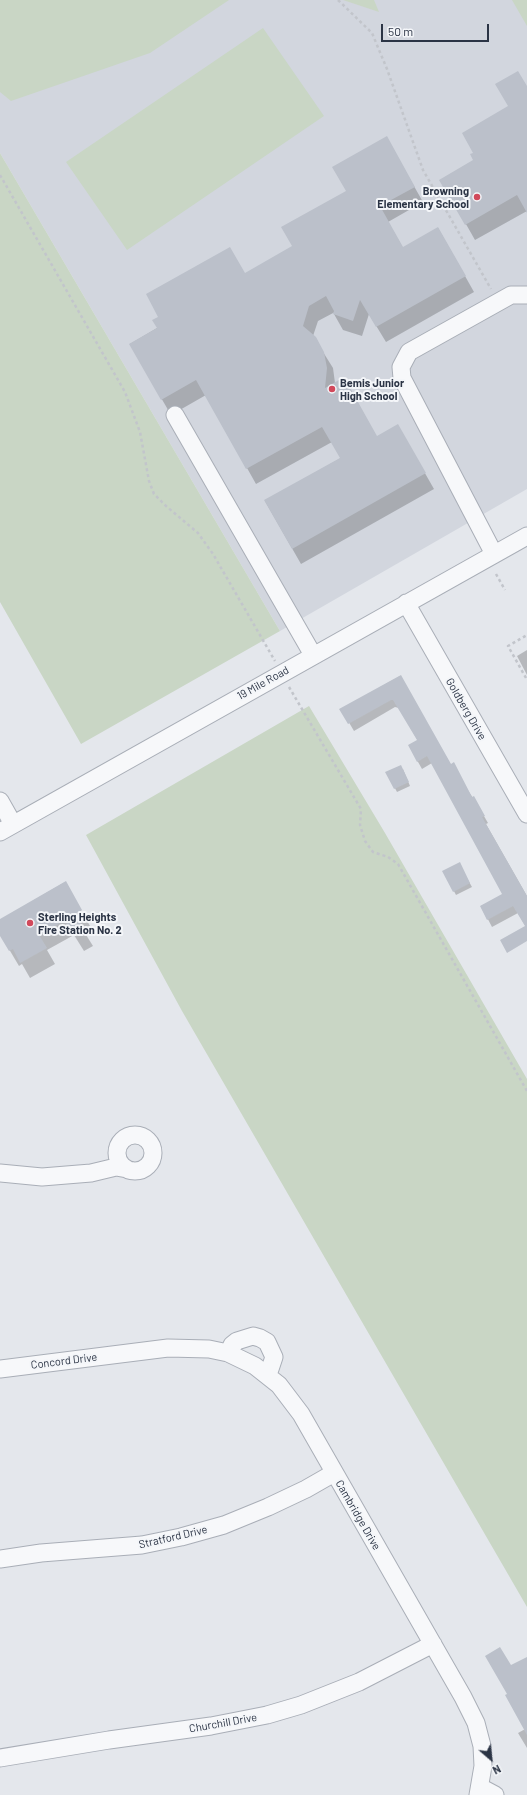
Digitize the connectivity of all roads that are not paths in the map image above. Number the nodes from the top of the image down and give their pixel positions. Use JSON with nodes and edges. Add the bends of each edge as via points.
{"nodes":[{"id":1,"x":527,"y":295,"type":"edge"},
{"id":2,"x":175,"y":415,"type":"dead end"},
{"id":3,"x":527,"y":536,"type":"edge"},
{"id":4,"x":494,"y":554,"type":"junction"},
{"id":5,"x":406,"y":603,"type":"junction"},
{"id":6,"x":313,"y":655,"type":"junction"},
{"id":7,"x":0,"y":800,"type":"edge"},
{"id":8,"x":527,"y":814,"type":"edge"},
{"id":9,"x":6,"y":828,"type":"edge"},
{"id":10,"x":118,"y":1149,"type":"junction"},
{"id":11,"x":106,"y":1168,"type":"junction"},
{"id":12,"x":127,"y":1169,"type":"junction"},
{"id":13,"x":0,"y":1173,"type":"edge"},
{"id":14,"x":129,"y":1353,"type":"joint"},
{"id":15,"x":228,"y":1353,"type":"junction"},
{"id":16,"x":0,"y":1369,"type":"edge"},
{"id":17,"x":268,"y":1375,"type":"junction"},
{"id":18,"x":334,"y":1473,"type":"junction"},
{"id":19,"x":0,"y":1559,"type":"edge"},
{"id":20,"x":433,"y":1644,"type":"junction"},
{"id":21,"x":0,"y":1758,"type":"edge"},
{"id":22,"x":484,"y":1792,"type":"edge"}],
"edges":[{"from":1,"to":4,"type":"street","via":[[510,295],[409,352],[401,366],[402,378]]},
{"from":2,"to":6,"type":"street"},
{"from":3,"to":4,"type":"street","name":"19 Mile Road"},
{"from":4,"to":5,"type":"street","name":"19 Mile Road"},
{"from":5,"to":6,"type":"street","name":"19 Mile Road"},
{"from":5,"to":8,"type":"street","name":"Goldberg Drive"},
{"from":6,"to":9,"type":"street","name":"19 Mile Road"},
{"from":7,"to":9,"type":"street"},
{"from":10,"to":11,"type":"street"},
{"from":10,"to":12,"type":"street","via":[[119,1161]]},
{"from":10,"to":12,"type":"street","via":[[125,1139],[136,1135],[151,1144],[153,1156],[148,1166],[138,1171]]},
{"from":11,"to":12,"type":"street"},
{"from":11,"to":13,"type":"street","via":[[69,1176],[42,1177]]},
{"from":14,"to":15,"type":"street","name":"Cambridge Drive","via":[[168,1348],[210,1348]]},
{"from":14,"to":16,"type":"street","name":"Concord Drive"},
{"from":15,"to":17,"type":"street","name":"Cambridge Drive"},
{"from":15,"to":17,"type":"street","via":[[237,1341],[253,1336],[260,1338],[267,1342],[274,1357]]},
{"from":17,"to":18,"type":"street","name":"Cambridge Drive","via":[[290,1398]]},
{"from":18,"to":19,"type":"street","name":"Stratford Drive","via":[[268,1507],[224,1525],[181,1537],[142,1545]]},
{"from":18,"to":20,"type":"street","name":"Cambridge Drive"},
{"from":20,"to":21,"type":"street","name":"Churchill Drive","via":[[359,1682],[301,1705],[267,1715]]},
{"from":20,"to":22,"type":"street","name":"Cambridge Drive","via":[[476,1723],[482,1746]]}]}
